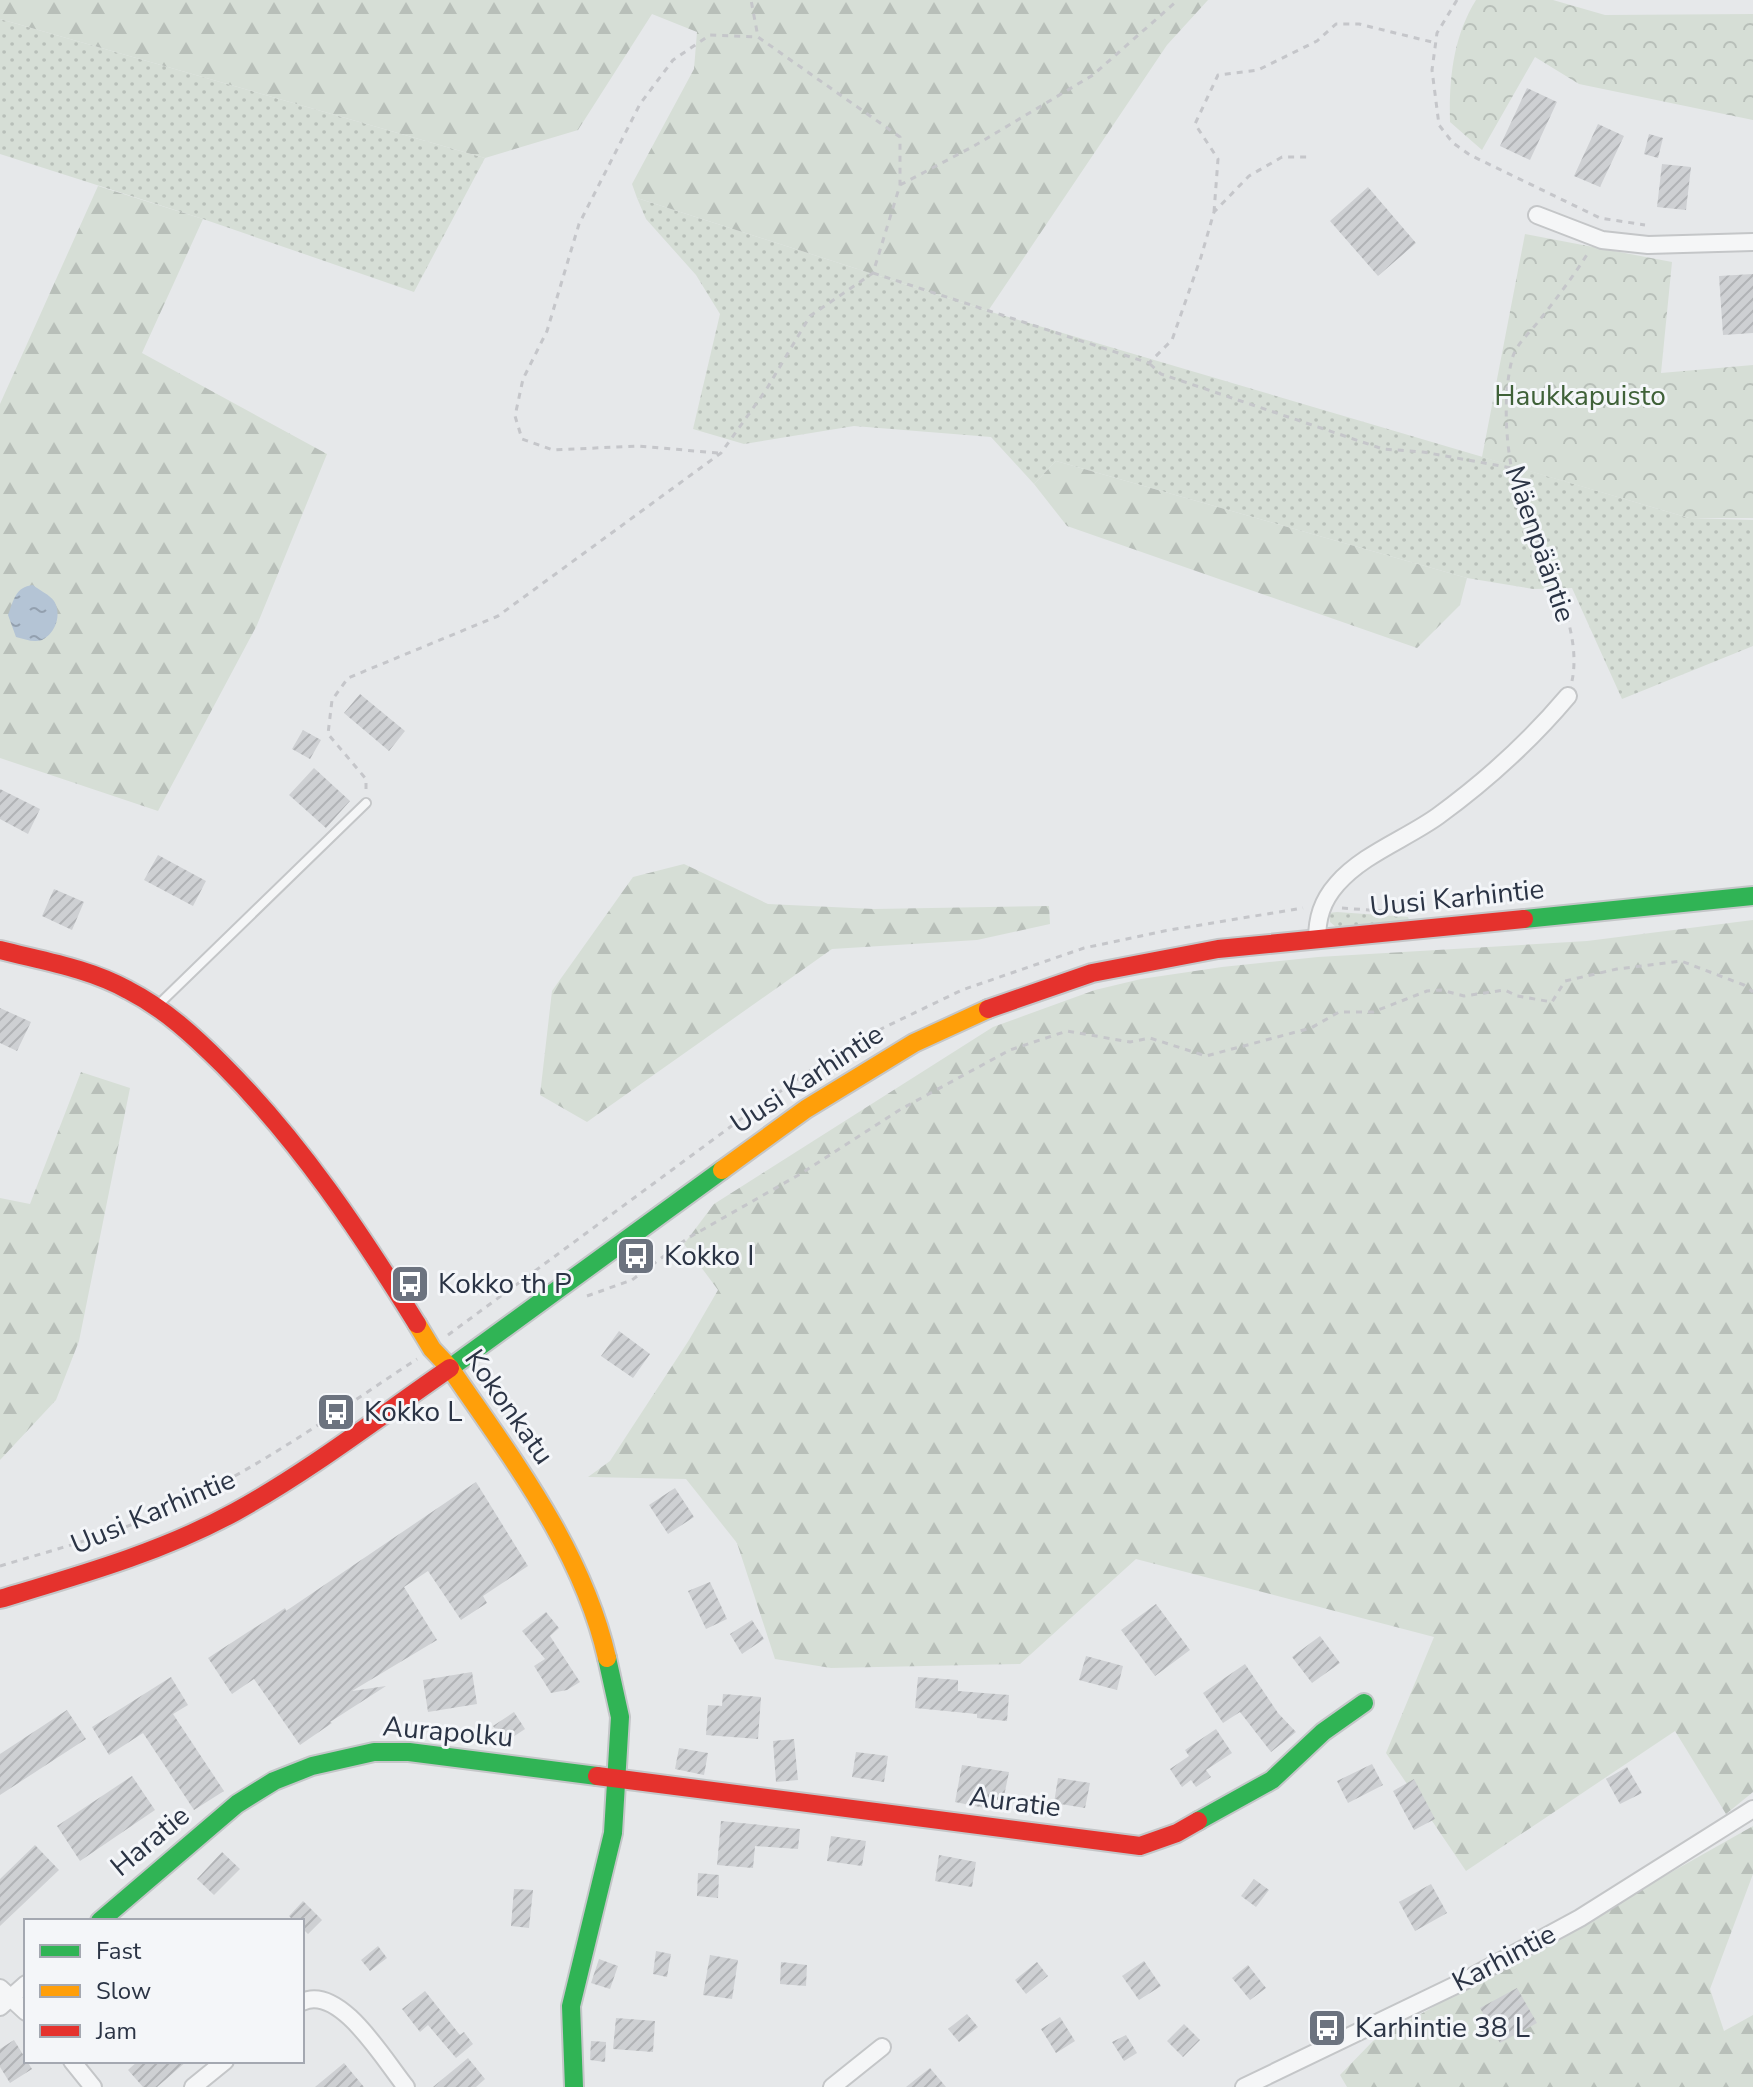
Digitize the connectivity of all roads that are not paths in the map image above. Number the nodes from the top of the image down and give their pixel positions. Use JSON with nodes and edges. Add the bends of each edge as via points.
{"nodes":[{"id":1,"x":1537,"y":215,"type":"dead end"},
{"id":2,"x":1753,"y":242,"type":"edge"},
{"id":3,"x":1568,"y":696,"type":"road end"},
{"id":4,"x":366,"y":803,"type":"road end"},
{"id":5,"x":1753,"y":896,"type":"edge"},
{"id":6,"x":1317,"y":940,"type":"junction"},
{"id":7,"x":0,"y":950,"type":"edge"},
{"id":8,"x":157,"y":1006,"type":"junction"},
{"id":9,"x":450,"y":1368,"type":"junction"},
{"id":10,"x":0,"y":1599,"type":"edge"},
{"id":11,"x":1364,"y":1703,"type":"dead end"},
{"id":12,"x":616,"y":1779,"type":"junction"},
{"id":13,"x":237,"y":1804,"type":"joint"},
{"id":14,"x":1753,"y":1809,"type":"edge"},
{"id":15,"x":102,"y":1919,"type":"edge"},
{"id":16,"x":24,"y":1985,"type":"edge"},
{"id":17,"x":4,"y":1998,"type":"edge"},
{"id":18,"x":304,"y":2001,"type":"edge"},
{"id":19,"x":24,"y":2011,"type":"edge"},
{"id":20,"x":882,"y":2047,"type":"dead end"},
{"id":21,"x":74,"y":2063,"type":"edge"},
{"id":22,"x":223,"y":2063,"type":"edge"},
{"id":23,"x":93,"y":2087,"type":"edge"},
{"id":24,"x":193,"y":2087,"type":"edge"},
{"id":25,"x":406,"y":2087,"type":"edge"},
{"id":26,"x":574,"y":2087,"type":"edge"},
{"id":27,"x":832,"y":2087,"type":"edge"},
{"id":28,"x":1244,"y":2087,"type":"edge"}],
"edges":[{"from":1,"to":2,"type":"street","via":[[1602,240],[1648,245]]},
{"from":3,"to":6,"type":"street","via":[[1536,733],[1476,786],[1339,882],[1322,906]]},
{"from":4,"to":8,"type":"lane"},
{"from":5,"to":6,"type":"street","name":"Uusi Karhintie"},
{"from":6,"to":9,"type":"street","name":"Uusi Karhintie","via":[[1218,949],[1092,973],[989,1009],[914,1043],[806,1109]]},
{"from":7,"to":8,"type":"street","name":"Kokonkatu","via":[[89,972]]},
{"from":8,"to":9,"type":"street","name":"Kokonkatu","via":[[262,1104],[361,1233],[432,1349]]},
{"from":9,"to":10,"type":"street","name":"Uusi Karhintie","via":[[290,1480],[233,1513],[83,1574]]},
{"from":9,"to":12,"type":"street","name":"Kokonkatu","via":[[562,1538],[600,1629],[620,1717]]},
{"from":11,"to":12,"type":"street","name":"Auratie","via":[[1323,1732],[1272,1780],[1177,1833],[1140,1846]]},
{"from":12,"to":13,"type":"street","name":"Aurapolku","via":[[374,1752],[312,1766]]},
{"from":12,"to":26,"type":"street","name":"Kokonkatu","via":[[613,1833],[571,2006]]},
{"from":13,"to":15,"type":"street","name":"Haratie"},
{"from":14,"to":28,"type":"street","name":"Karhintie","via":[[1580,1918],[1464,1981]]},
{"from":16,"to":17,"type":"street"},
{"from":17,"to":19,"type":"street"},
{"from":18,"to":25,"type":"street","via":[[328,2000],[345,2011]]},
{"from":20,"to":27,"type":"street"},
{"from":21,"to":23,"type":"street"},
{"from":22,"to":24,"type":"street"}]}
